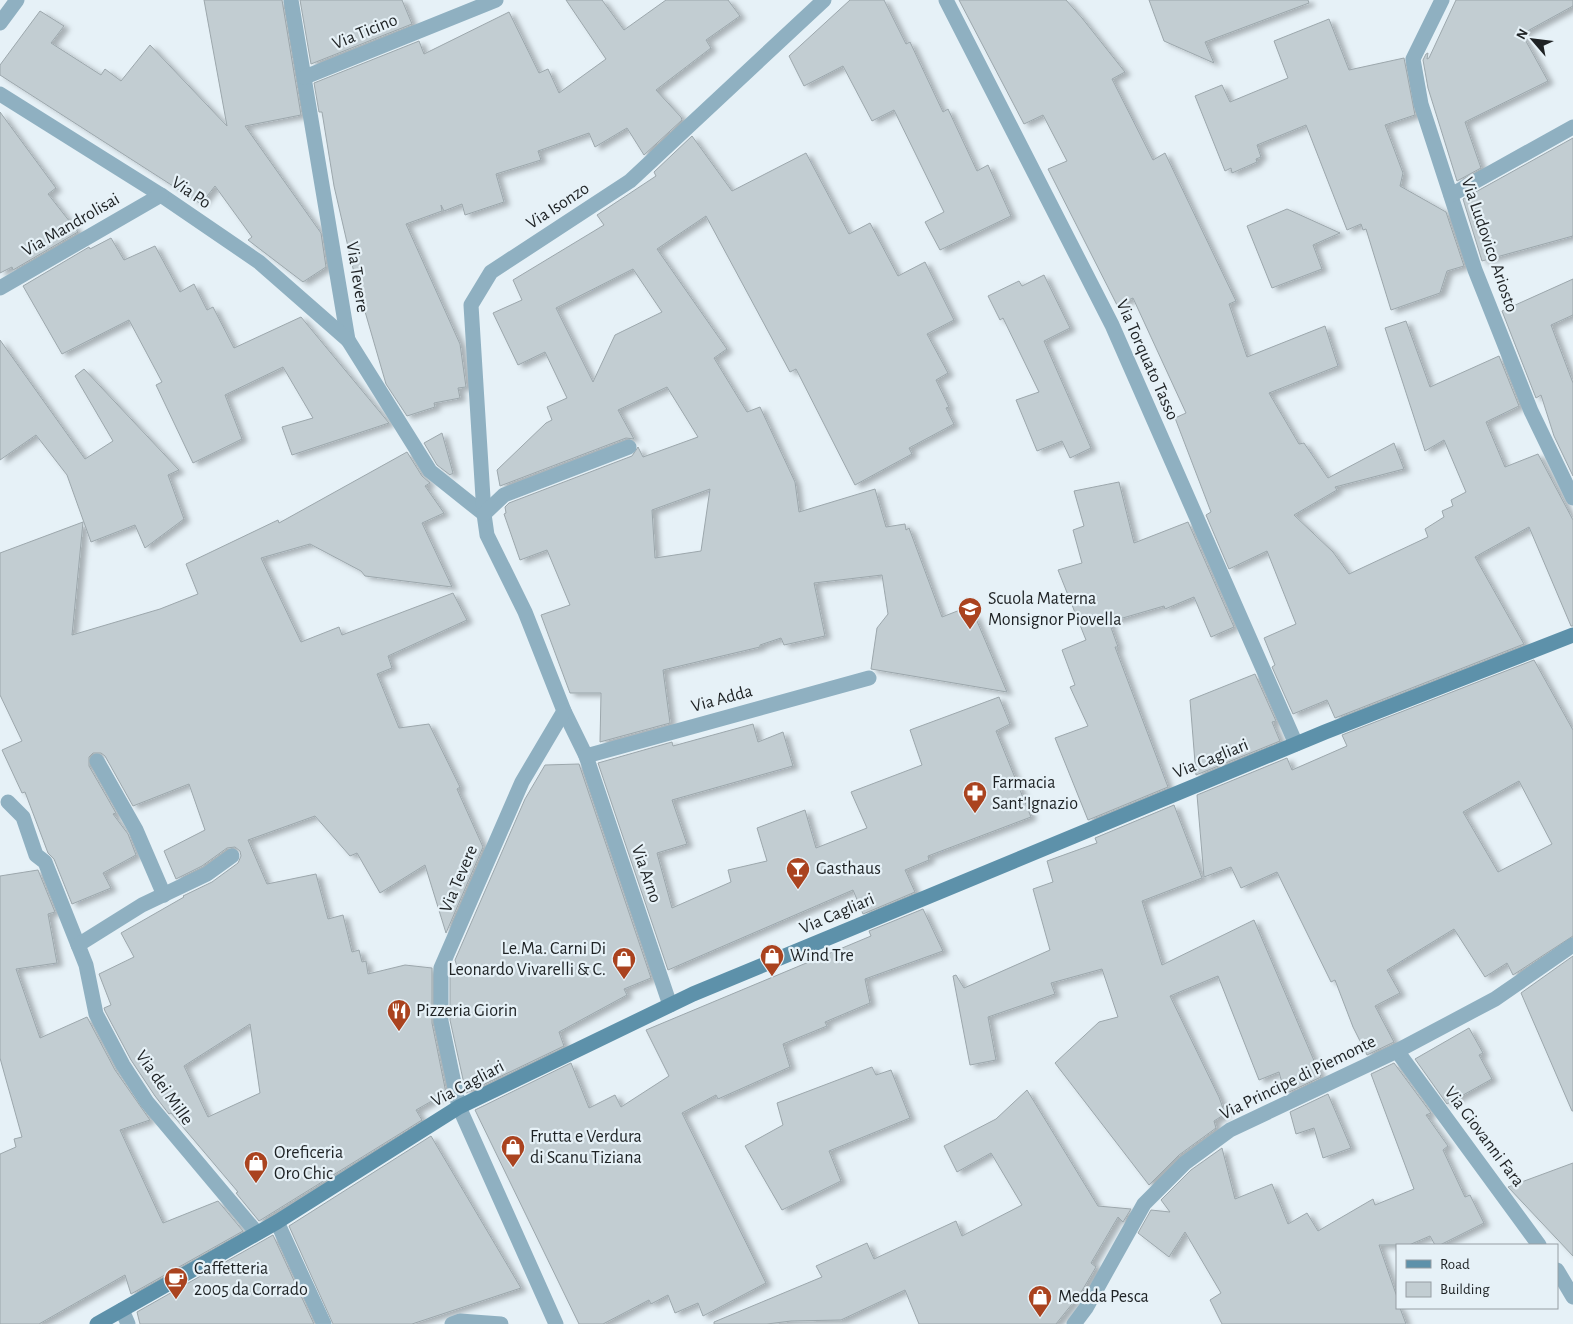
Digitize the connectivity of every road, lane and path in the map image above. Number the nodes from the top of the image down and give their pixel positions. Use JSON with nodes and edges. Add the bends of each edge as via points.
{"nodes":[{"id":1,"x":17,"y":0,"type":"edge"},
{"id":2,"x":291,"y":0,"type":"edge"},
{"id":3,"x":496,"y":0,"type":"edge"},
{"id":4,"x":824,"y":0,"type":"edge"},
{"id":5,"x":946,"y":0,"type":"edge"},
{"id":6,"x":1442,"y":0,"type":"edge"},
{"id":7,"x":0,"y":23,"type":"edge"},
{"id":8,"x":305,"y":77,"type":"junction"},
{"id":9,"x":0,"y":94,"type":"edge"},
{"id":10,"x":1573,"y":127,"type":"edge"},
{"id":11,"x":161,"y":195,"type":"junction"},
{"id":12,"x":1451,"y":195,"type":"junction"},
{"id":13,"x":0,"y":288,"type":"edge"},
{"id":14,"x":348,"y":340,"type":"junction"},
{"id":15,"x":629,"y":447,"type":"dead end"},
{"id":16,"x":1573,"y":498,"type":"edge"},
{"id":17,"x":484,"y":514,"type":"junction"},
{"id":18,"x":1573,"y":635,"type":"edge"},
{"id":19,"x":869,"y":678,"type":"dead end"},
{"id":20,"x":564,"y":711,"type":"junction"},
{"id":21,"x":1296,"y":744,"type":"junction"},
{"id":22,"x":586,"y":756,"type":"junction"},
{"id":23,"x":97,"y":761,"type":"dead end"},
{"id":24,"x":8,"y":802,"type":"dead end"},
{"id":25,"x":232,"y":856,"type":"dead end"},
{"id":26,"x":164,"y":895,"type":"junction"},
{"id":27,"x":78,"y":945,"type":"junction"},
{"id":28,"x":1573,"y":946,"type":"edge"},
{"id":29,"x":670,"y":1005,"type":"junction"},
{"id":30,"x":1397,"y":1051,"type":"junction"},
{"id":31,"x":459,"y":1107,"type":"junction"},
{"id":32,"x":277,"y":1222,"type":"junction"},
{"id":33,"x":257,"y":1233,"type":"junction"},
{"id":34,"x":1538,"y":1244,"type":"edge"},
{"id":35,"x":1558,"y":1272,"type":"edge"},
{"id":36,"x":1573,"y":1297,"type":"edge"},
{"id":37,"x":122,"y":1310,"type":"junction"},
{"id":38,"x":97,"y":1324,"type":"edge"},
{"id":39,"x":128,"y":1324,"type":"edge"},
{"id":40,"x":324,"y":1324,"type":"edge"},
{"id":41,"x":452,"y":1324,"type":"edge"},
{"id":42,"x":501,"y":1324,"type":"edge"},
{"id":43,"x":556,"y":1324,"type":"edge"},
{"id":44,"x":1074,"y":1324,"type":"edge"}],
"edges":[{"from":1,"to":7,"type":"street"},
{"from":2,"to":8,"type":"street","name":"Via Tevere"},
{"from":3,"to":8,"type":"street","name":"Via Ticino"},
{"from":4,"to":17,"type":"street","name":"Via Isonzo","via":[[630,181],[491,272],[471,305]]},
{"from":5,"to":21,"type":"street","name":"Via Torquato Tasso","via":[[1112,325]]},
{"from":6,"to":12,"type":"street","name":"Via Ludovico Ariosto","via":[[1413,59],[1422,104]]},
{"from":8,"to":14,"type":"street","name":"Via Tevere"},
{"from":9,"to":11,"type":"street","name":"Via Po"},
{"from":10,"to":12,"type":"street"},
{"from":11,"to":13,"type":"street","name":"Via Mandrolisai"},
{"from":11,"to":14,"type":"street","name":"Via Po","via":[[259,262]]},
{"from":12,"to":16,"type":"street","name":"Via Ludovico Ariosto","via":[[1475,270],[1524,394]]},
{"from":14,"to":17,"type":"street","name":"Via Tevere","via":[[430,471]]},
{"from":15,"to":17,"type":"street","via":[[504,495]]},
{"from":17,"to":20,"type":"street","via":[[487,535],[525,612]]},
{"from":18,"to":21,"type":"main road","name":"Via Cagliari"},
{"from":19,"to":22,"type":"street","name":"Via Adda"},
{"from":20,"to":22,"type":"street"},
{"from":20,"to":31,"type":"street","name":"Via Tevere","via":[[522,782],[442,968],[441,1021]]},
{"from":21,"to":29,"type":"main road","name":"Via Cagliari"},
{"from":22,"to":29,"type":"street","name":"Via Arno"},
{"from":23,"to":26,"type":"street","via":[[136,830]]},
{"from":24,"to":27,"type":"street","name":"Via dei Mille","via":[[23,817],[36,855],[45,862]]},
{"from":25,"to":26,"type":"street","via":[[207,874]]},
{"from":26,"to":27,"type":"street"},
{"from":27,"to":33,"type":"street","name":"Via dei Mille","via":[[86,965],[96,1014],[123,1065],[147,1102]]},
{"from":28,"to":30,"type":"street","name":"Via Principe di Piemonte","via":[[1496,999]]},
{"from":29,"to":31,"type":"main road","name":"Via Cagliari"},
{"from":30,"to":34,"type":"street","name":"Via Giovanni Fara"},
{"from":30,"to":44,"type":"street","name":"Via Principe di Piemonte","via":[[1230,1130],[1185,1163],[1144,1204]]},
{"from":31,"to":32,"type":"main road","name":"Via Cagliari"},
{"from":31,"to":43,"type":"street","name":"Via Tevere"},
{"from":32,"to":33,"type":"main road","name":"Via Cagliari"},
{"from":32,"to":40,"type":"street"},
{"from":33,"to":37,"type":"main road","name":"Via Cagliari"},
{"from":35,"to":36,"type":"street"},
{"from":37,"to":38,"type":"main road","name":"Via Cagliari"},
{"from":37,"to":39,"type":"street"},
{"from":41,"to":42,"type":"street","via":[[460,1321]]}]}
